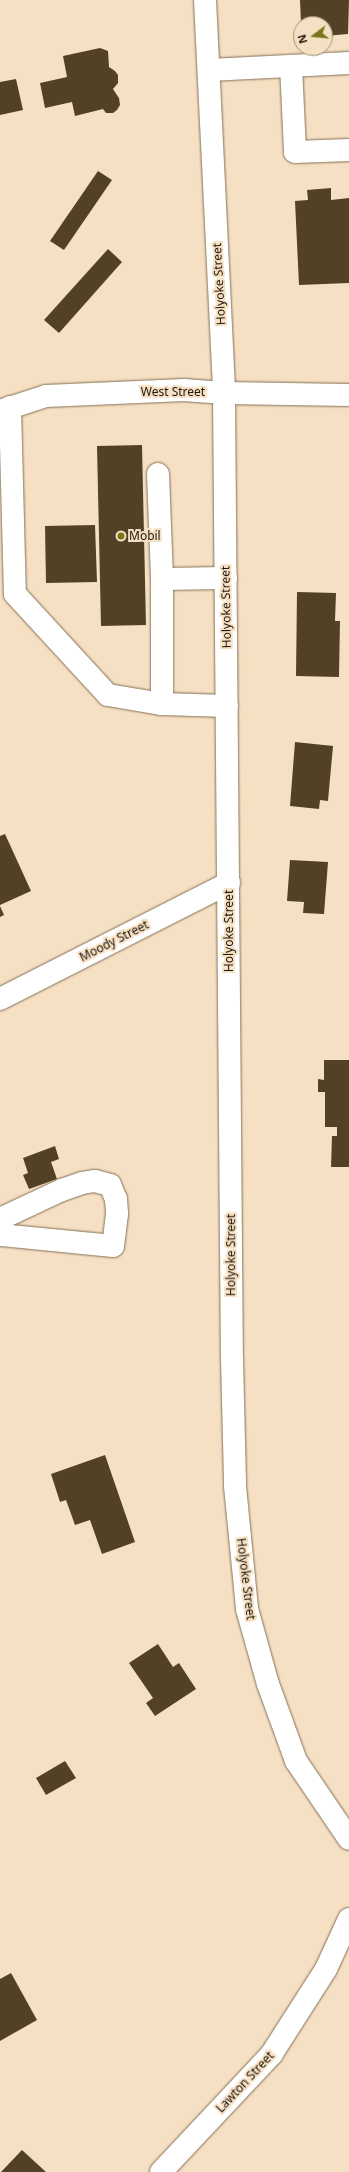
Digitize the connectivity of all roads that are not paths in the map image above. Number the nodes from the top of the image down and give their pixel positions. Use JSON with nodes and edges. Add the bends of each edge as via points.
{"nodes":[{"id":1,"x":205,"y":0,"type":"edge"},
{"id":2,"x":349,"y":63,"type":"edge"},
{"id":3,"x":291,"y":66,"type":"junction"},
{"id":4,"x":209,"y":70,"type":"junction"},
{"id":5,"x":349,"y":150,"type":"edge"},
{"id":6,"x":224,"y":393,"type":"junction"},
{"id":7,"x":349,"y":395,"type":"edge"},
{"id":8,"x":5,"y":409,"type":"edge"},
{"id":9,"x":158,"y":474,"type":"dead end"},
{"id":10,"x":226,"y":578,"type":"junction"},
{"id":11,"x":162,"y":579,"type":"junction"},
{"id":12,"x":162,"y":704,"type":"junction"},
{"id":13,"x":227,"y":706,"type":"junction"},
{"id":14,"x":229,"y":883,"type":"junction"},
{"id":15,"x":0,"y":999,"type":"edge"},
{"id":16,"x":0,"y":1219,"type":"edge"},
{"id":17,"x":0,"y":1235,"type":"edge"},
{"id":18,"x":349,"y":1839,"type":"edge"},
{"id":19,"x":349,"y":1919,"type":"edge"},
{"id":20,"x":160,"y":2172,"type":"edge"}],
"edges":[{"from":1,"to":4,"type":"main road","name":"Holyoke Street"},
{"from":2,"to":3,"type":"main road"},
{"from":3,"to":4,"type":"main road"},
{"from":3,"to":5,"type":"main road","via":[[295,152]]},
{"from":4,"to":6,"type":"main road","name":"Holyoke Street"},
{"from":6,"to":7,"type":"main road","name":"West Street"},
{"from":6,"to":8,"type":"main road","name":"West Street","via":[[184,390],[46,396]]},
{"from":6,"to":10,"type":"main road","name":"Holyoke Street"},
{"from":8,"to":12,"type":"main road","via":[[15,594],[108,695]]},
{"from":9,"to":11,"type":"main road"},
{"from":10,"to":11,"type":"main road"},
{"from":10,"to":13,"type":"main road","name":"Holyoke Street"},
{"from":11,"to":12,"type":"main road"},
{"from":12,"to":13,"type":"main road"},
{"from":13,"to":14,"type":"main road","name":"Holyoke Street"},
{"from":14,"to":15,"type":"main road","name":"Moody Street"},
{"from":14,"to":18,"type":"main road","name":"Holyoke Street","via":[[235,1486],[247,1609],[268,1684],[296,1761]]},
{"from":16,"to":17,"type":"main road","via":[[82,1183],[96,1181],[110,1186],[116,1199],[113,1246]]},
{"from":19,"to":20,"type":"main road","name":"Lawton Street","via":[[326,1969],[271,2055]]}]}
